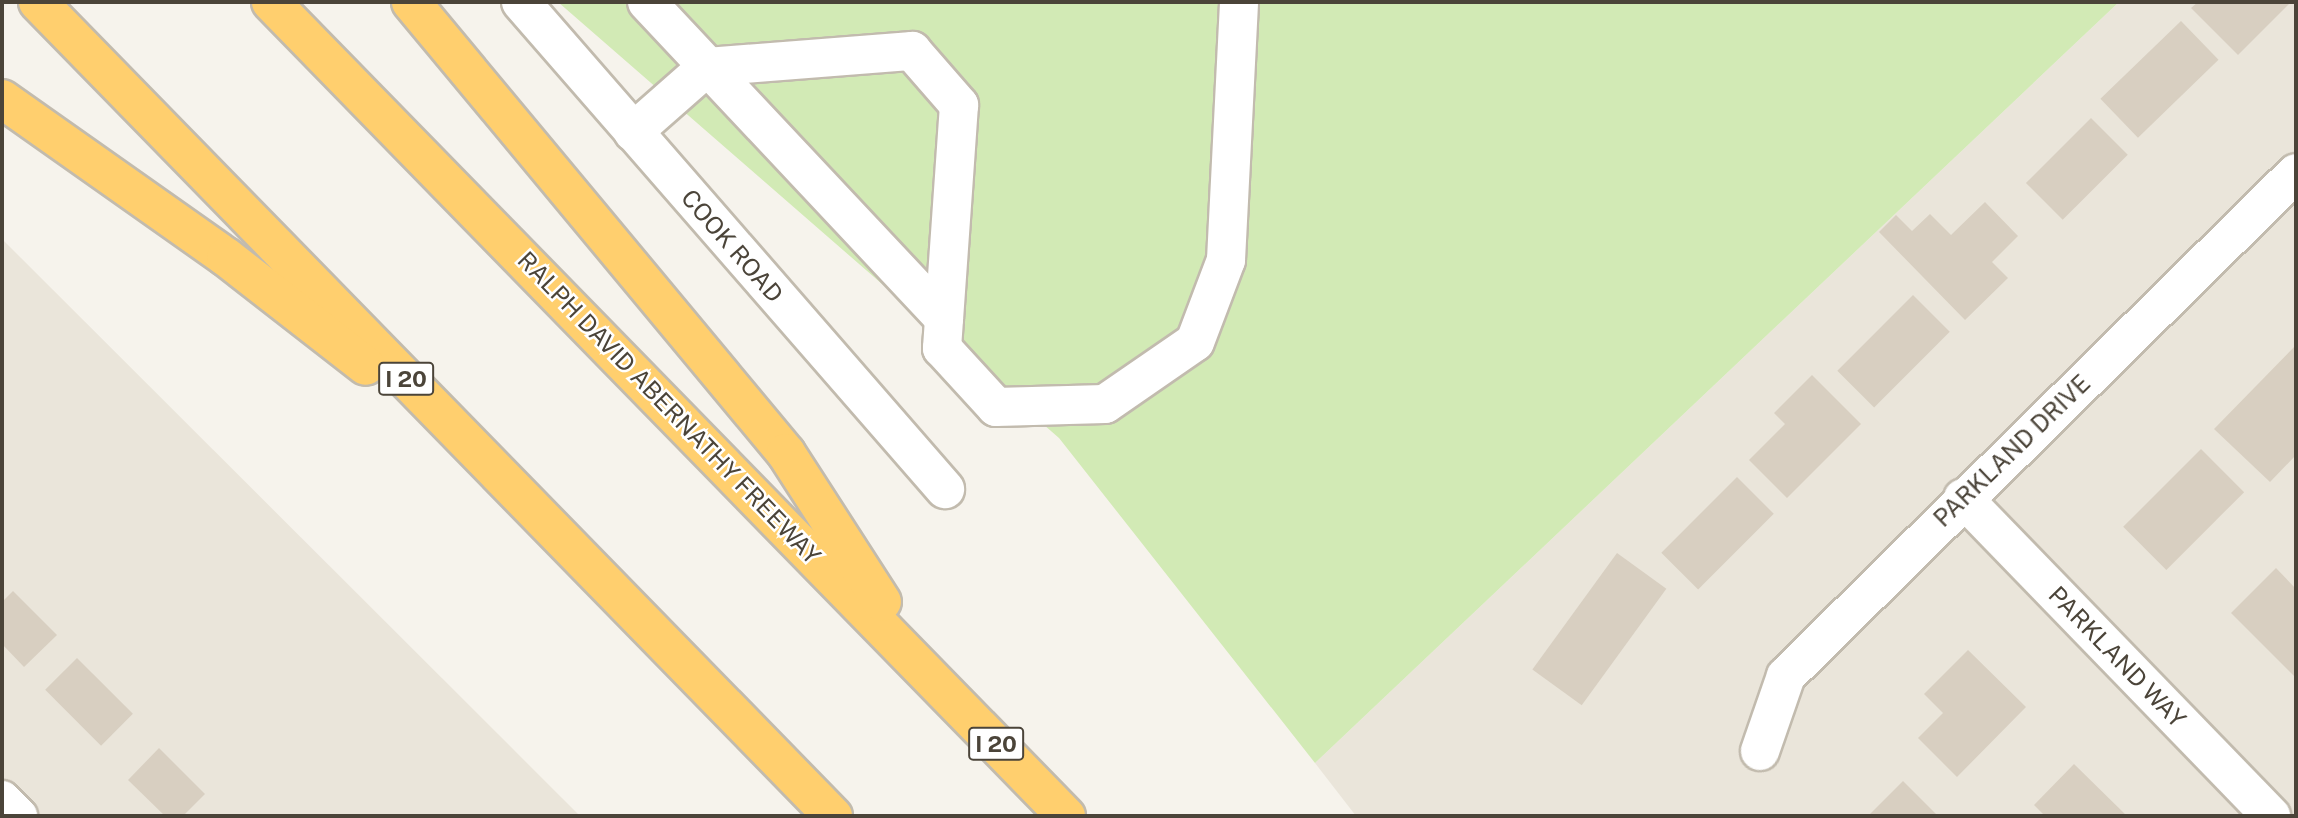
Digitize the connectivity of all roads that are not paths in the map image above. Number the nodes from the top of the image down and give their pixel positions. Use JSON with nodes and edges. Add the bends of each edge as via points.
{"nodes":[{"id":1,"x":38,"y":2,"type":"edge"},
{"id":2,"x":271,"y":2,"type":"edge"},
{"id":3,"x":411,"y":2,"type":"edge"},
{"id":4,"x":521,"y":2,"type":"edge"},
{"id":5,"x":647,"y":2,"type":"edge"},
{"id":6,"x":1239,"y":2,"type":"edge"},
{"id":7,"x":707,"y":67,"type":"junction"},
{"id":8,"x":2,"y":99,"type":"edge"},
{"id":9,"x":633,"y":132,"type":"junction"},
{"id":10,"x":2296,"y":173,"type":"edge"},
{"id":11,"x":944,"y":318,"type":"junction"},
{"id":12,"x":945,"y":489,"type":"dead end"},
{"id":13,"x":1963,"y":498,"type":"junction"},
{"id":14,"x":927,"y":672,"type":"junction"},
{"id":15,"x":1760,"y":751,"type":"dead end"},
{"id":16,"x":775,"y":757,"type":"junction"},
{"id":17,"x":2,"y":800,"type":"edge"},
{"id":18,"x":18,"y":816,"type":"edge"},
{"id":19,"x":833,"y":816,"type":"edge"},
{"id":20,"x":1066,"y":816,"type":"edge"},
{"id":21,"x":2271,"y":816,"type":"edge"}],
"edges":[{"from":1,"to":16,"type":"highway","number":"I 20"},
{"from":2,"to":14,"type":"highway","name":"RALPH DAVID ABERNATHY FREEWAY","number":"I 20"},
{"from":3,"to":14,"type":"highway","via":[[786,453]]},
{"from":4,"to":9,"type":"street","name":"COOK ROAD"},
{"from":5,"to":7,"type":"street"},
{"from":6,"to":11,"type":"street","via":[[1226,260],[1195,342],[1105,404],[996,408],[942,348]]},
{"from":7,"to":9,"type":"street"},
{"from":7,"to":11,"type":"street"},
{"from":7,"to":11,"type":"street","via":[[912,51],[960,104]]},
{"from":8,"to":16,"type":"highway","via":[[226,257],[387,382]]},
{"from":9,"to":12,"type":"street","name":"COOK ROAD"},
{"from":10,"to":13,"type":"street","name":"PARKLAND DRIVE"},
{"from":13,"to":15,"type":"street","name":"PARKLAND DRIVE","via":[[1786,676]]},
{"from":13,"to":21,"type":"street","name":"PARKLAND WAY"},
{"from":14,"to":20,"type":"highway","name":"RALPH DAVID ABERNATHY FREEWAY","number":"I 20"},
{"from":16,"to":19,"type":"highway","number":"I 20"},
{"from":17,"to":18,"type":"street"}]}
